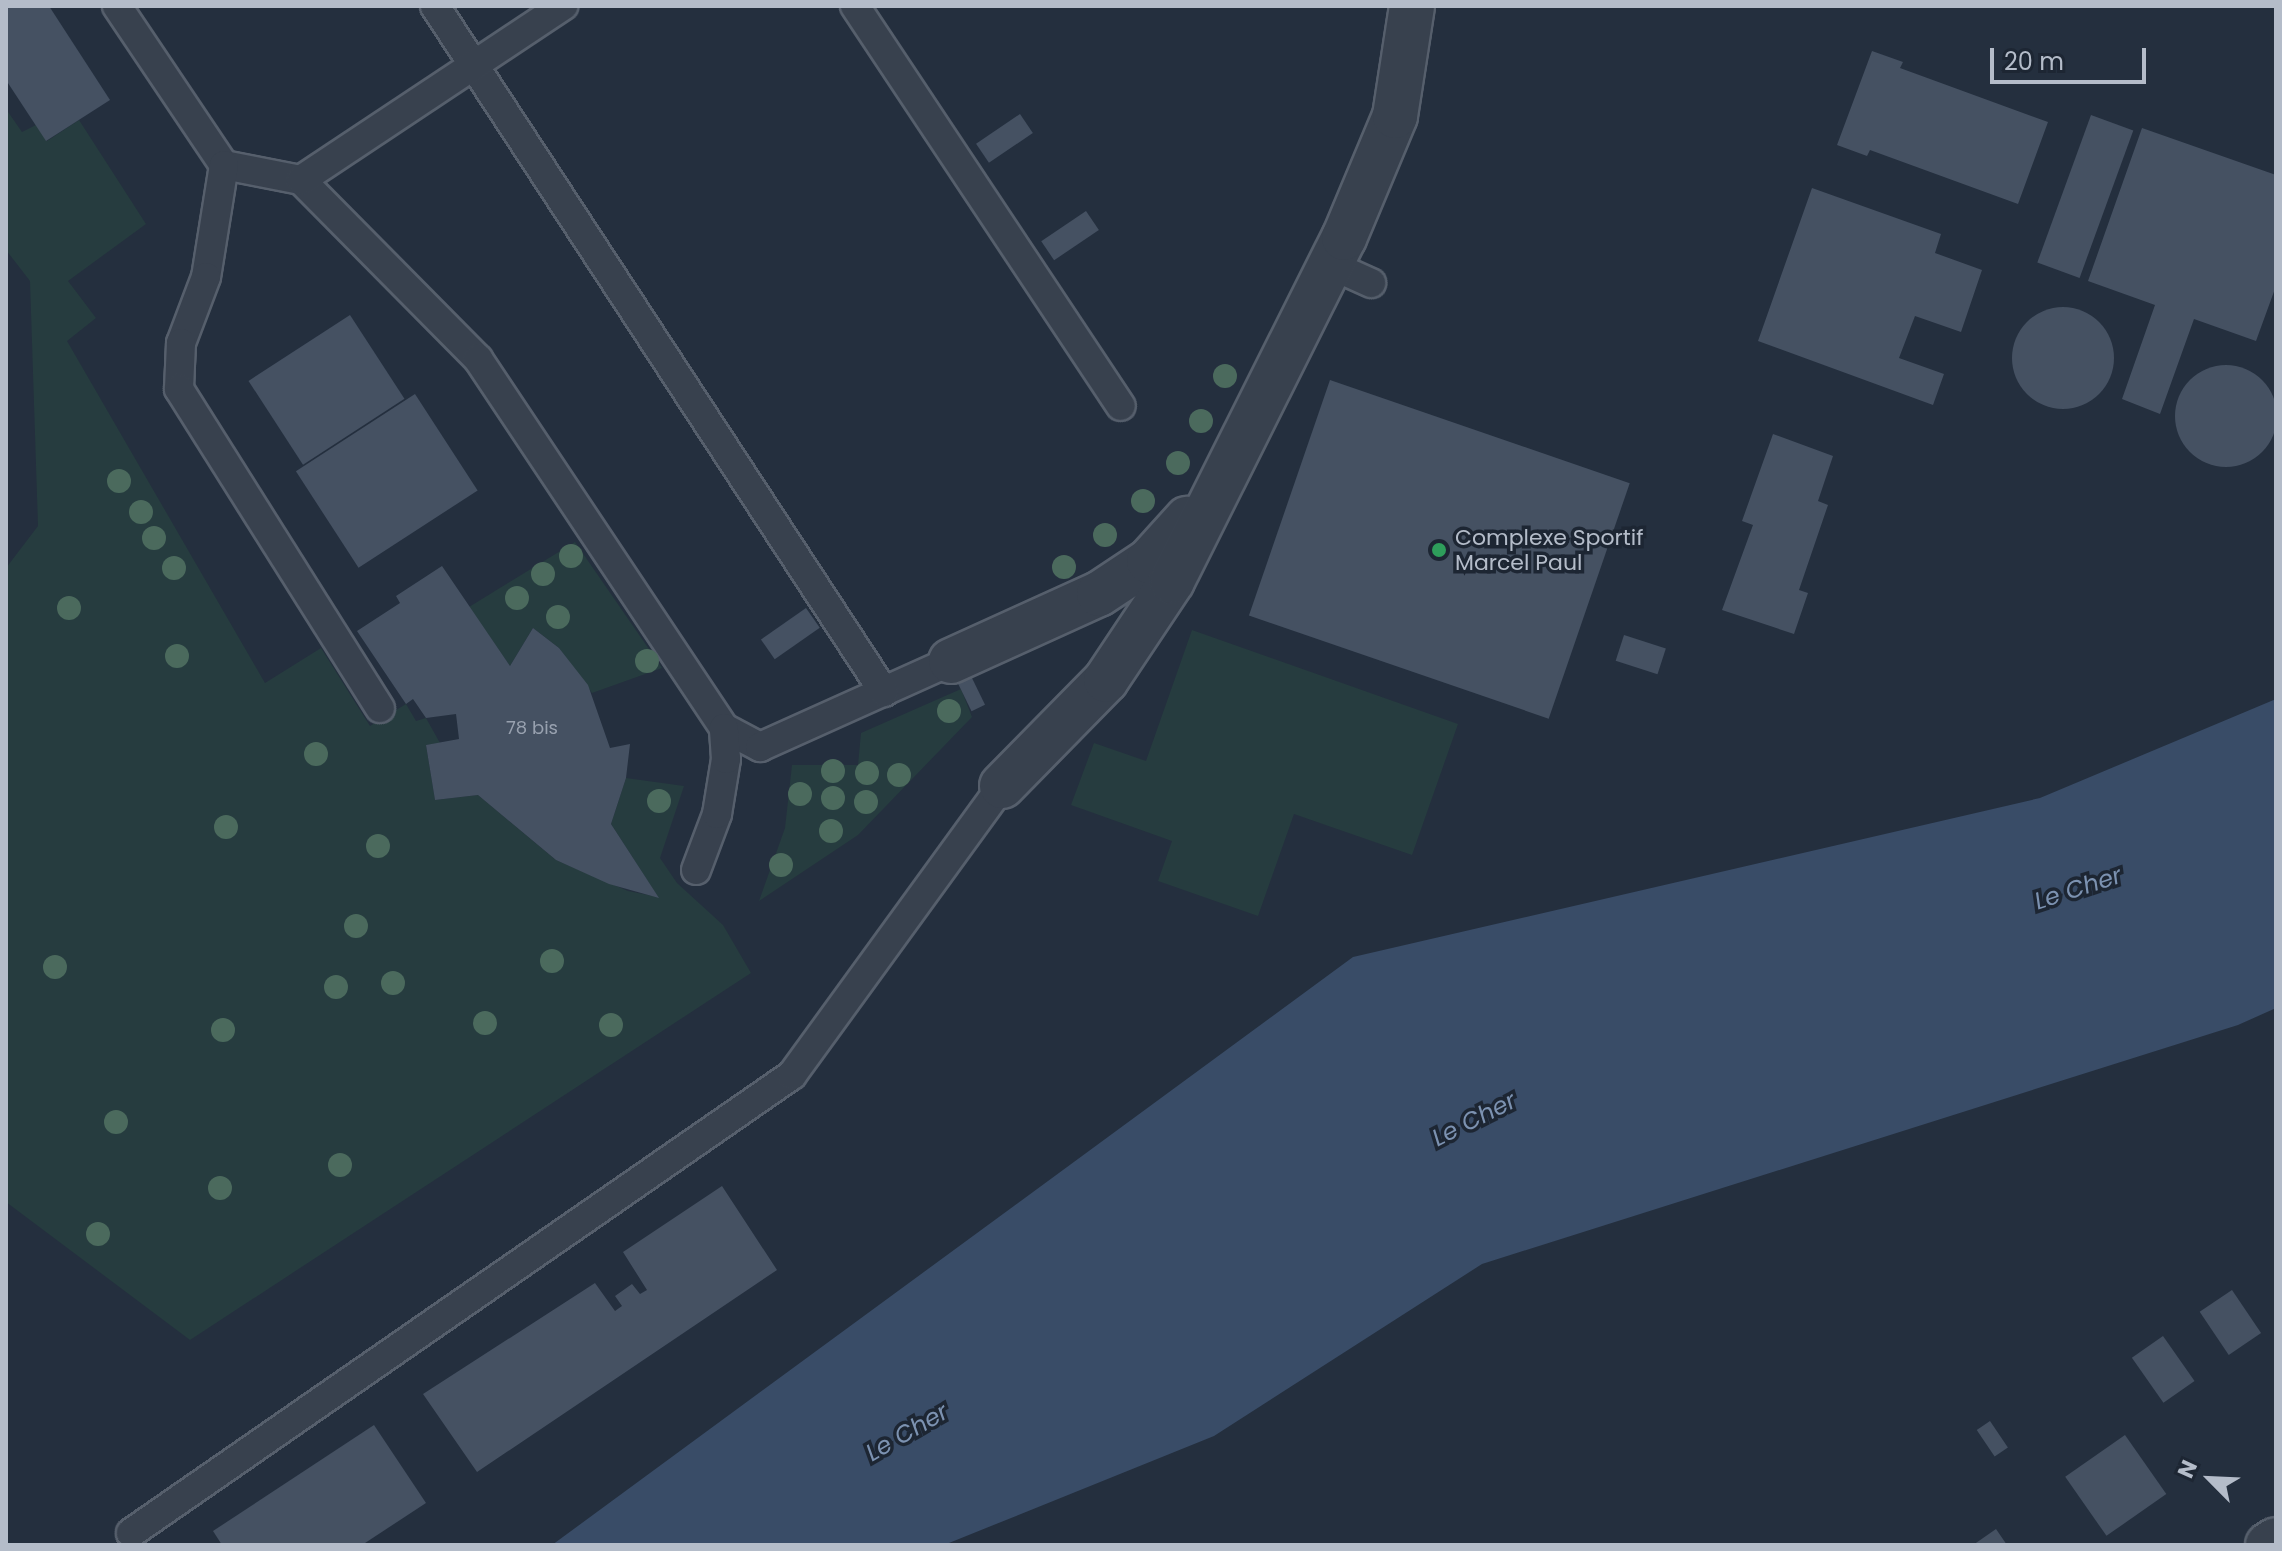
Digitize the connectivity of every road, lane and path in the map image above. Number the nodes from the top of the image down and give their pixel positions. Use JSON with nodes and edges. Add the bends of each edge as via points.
{"nodes":[{"id":1,"x":117,"y":6,"type":"edge"},
{"id":2,"x":435,"y":6,"type":"edge"},
{"id":3,"x":563,"y":6,"type":"edge"},
{"id":4,"x":855,"y":6,"type":"edge"},
{"id":5,"x":1412,"y":6,"type":"edge"},
{"id":6,"x":475,"y":64,"type":"junction"},
{"id":7,"x":224,"y":165,"type":"junction"},
{"id":8,"x":301,"y":180,"type":"junction"},
{"id":9,"x":1331,"y":265,"type":"junction"},
{"id":10,"x":1371,"y":283,"type":"dead end"},
{"id":11,"x":1121,"y":406,"type":"dead end"},
{"id":12,"x":1222,"y":482,"type":"junction"},
{"id":13,"x":951,"y":661,"type":"joint"},
{"id":14,"x":884,"y":692,"type":"junction"},
{"id":15,"x":380,"y":708,"type":"dead end"},
{"id":16,"x":724,"y":728,"type":"junction"},
{"id":17,"x":1002,"y":786,"type":"joint"},
{"id":18,"x":696,"y":870,"type":"dead end"},
{"id":19,"x":131,"y":1533,"type":"dead end"},
{"id":20,"x":2276,"y":1540,"type":"edge"},
{"id":21,"x":2268,"y":1545,"type":"edge"}],
"edges":[{"from":1,"to":7,"type":"lane"},
{"from":2,"to":6,"type":"lane"},
{"from":3,"to":6,"type":"lane"},
{"from":4,"to":11,"type":"lane"},
{"from":5,"to":9,"type":"street","via":[[1395,116]]},
{"from":6,"to":8,"type":"lane"},
{"from":6,"to":14,"type":"lane"},
{"from":7,"to":8,"type":"lane"},
{"from":7,"to":15,"type":"lane","via":[[206,277],[181,343],[179,389]]},
{"from":8,"to":16,"type":"lane","via":[[478,359]]},
{"from":9,"to":10,"type":"lane"},
{"from":9,"to":12,"type":"street"},
{"from":12,"to":13,"type":"street","via":[[1149,561],[1099,594]]},
{"from":12,"to":17,"type":"street","via":[[1172,581],[1106,680]]},
{"from":13,"to":14,"type":"lane"},
{"from":14,"to":16,"type":"lane","via":[[760,747]]},
{"from":16,"to":18,"type":"lane","via":[[726,759],[717,814]]},
{"from":17,"to":19,"type":"lane","via":[[792,1075]]},
{"from":20,"to":21,"type":"street"}]}
